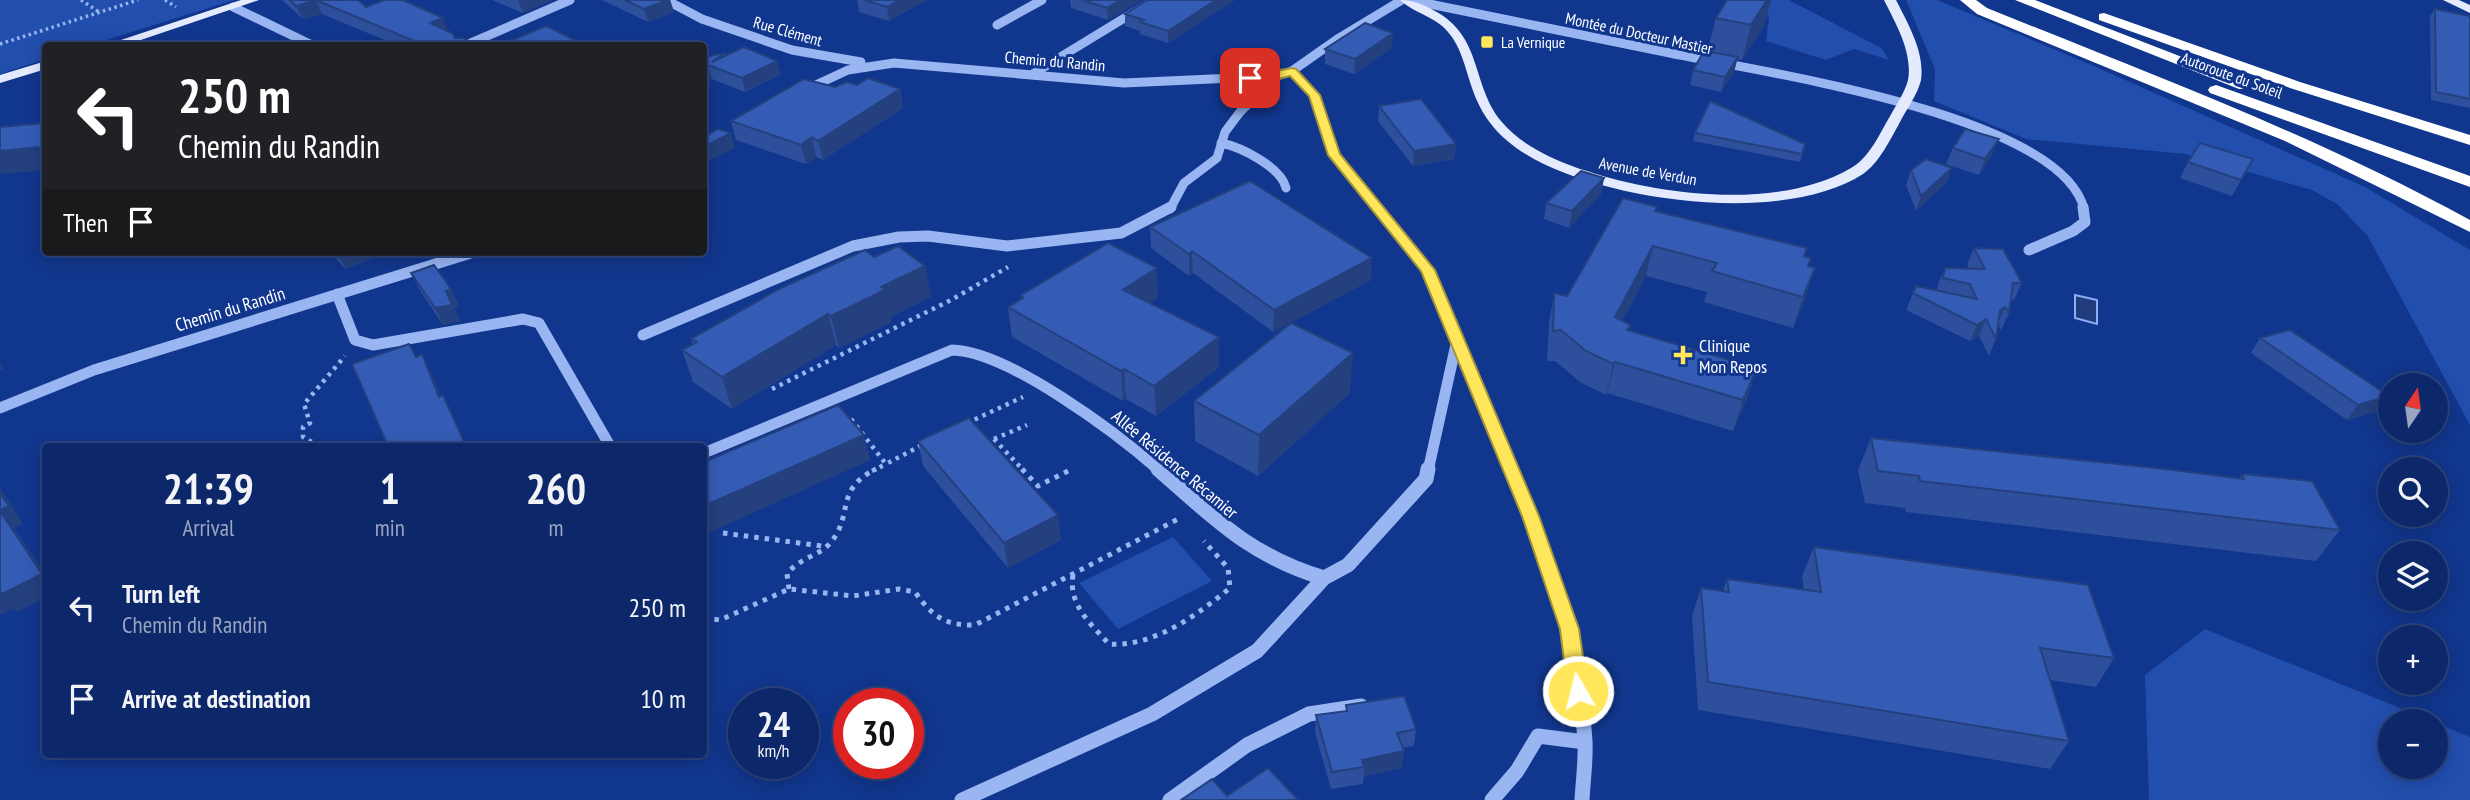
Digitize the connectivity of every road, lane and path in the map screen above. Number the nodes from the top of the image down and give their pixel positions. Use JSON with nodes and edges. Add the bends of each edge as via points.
{"nodes":[{"id":1,"x":81,"y":0,"type":"edge"},
{"id":2,"x":124,"y":0,"type":"edge"},
{"id":3,"x":138,"y":0,"type":"edge"},
{"id":4,"x":253,"y":0,"type":"edge"},
{"id":5,"x":570,"y":0,"type":"edge"},
{"id":6,"x":666,"y":0,"type":"edge"},
{"id":7,"x":1042,"y":0,"type":"edge"},
{"id":8,"x":1154,"y":0,"type":"edge"},
{"id":9,"x":1406,"y":0,"type":"edge"},
{"id":10,"x":1890,"y":0,"type":"edge"},
{"id":11,"x":1967,"y":0,"type":"edge"},
{"id":12,"x":1983,"y":0,"type":"edge"},
{"id":13,"x":2022,"y":0,"type":"edge"},
{"id":14,"x":2056,"y":0,"type":"edge"},
{"id":15,"x":2449,"y":0,"type":"edge"},
{"id":16,"x":128,"y":3,"type":"junction"},
{"id":17,"x":233,"y":7,"type":"junction"},
{"id":18,"x":2470,"y":9,"type":"edge"},
{"id":19,"x":99,"y":12,"type":"junction"},
{"id":20,"x":997,"y":25,"type":"dead end"},
{"id":21,"x":122,"y":42,"type":"edge"},
{"id":22,"x":308,"y":42,"type":"edge"},
{"id":23,"x":473,"y":42,"type":"edge"},
{"id":24,"x":0,"y":44,"type":"edge"},
{"id":25,"x":867,"y":64,"type":"junction"},
{"id":26,"x":42,"y":66,"type":"edge"},
{"id":27,"x":1292,"y":71,"type":"junction"},
{"id":28,"x":1031,"y":75,"type":"junction"},
{"id":29,"x":1277,"y":76,"type":"junction"},
{"id":30,"x":0,"y":79,"type":"edge"},
{"id":31,"x":792,"y":97,"type":"edge"},
{"id":32,"x":1903,"y":101,"type":"junction"},
{"id":33,"x":2279,"y":132,"type":"junction"},
{"id":34,"x":2470,"y":140,"type":"edge"},
{"id":35,"x":1221,"y":143,"type":"junction"},
{"id":36,"x":2470,"y":167,"type":"edge"},
{"id":37,"x":2470,"y":182,"type":"edge"},
{"id":38,"x":1286,"y":188,"type":"dead end"},
{"id":39,"x":2470,"y":227,"type":"edge"},
{"id":40,"x":2470,"y":237,"type":"edge"},
{"id":41,"x":1007,"y":246,"type":"junction"},
{"id":42,"x":2029,"y":250,"type":"dead end"},
{"id":43,"x":461,"y":256,"type":"edge"},
{"id":44,"x":337,"y":294,"type":"junction"},
{"id":45,"x":643,"y":335,"type":"dead end"},
{"id":46,"x":355,"y":340,"type":"junction"},
{"id":47,"x":1457,"y":340,"type":"junction"},
{"id":48,"x":772,"y":388,"type":"dead end"},
{"id":49,"x":1024,"y":396,"type":"dead end"},
{"id":50,"x":835,"y":399,"type":"junction"},
{"id":51,"x":0,"y":408,"type":"edge"},
{"id":52,"x":851,"y":419,"type":"junction"},
{"id":53,"x":968,"y":422,"type":"junction"},
{"id":54,"x":839,"y":424,"type":"edge"},
{"id":55,"x":1027,"y":425,"type":"dead end"},
{"id":56,"x":956,"y":428,"type":"edge"},
{"id":57,"x":977,"y":432,"type":"edge"},
{"id":58,"x":995,"y":439,"type":"junction"},
{"id":59,"x":933,"y":440,"type":"edge"},
{"id":60,"x":986,"y":442,"type":"edge"},
{"id":61,"x":314,"y":443,"type":"edge"},
{"id":62,"x":608,"y":443,"type":"edge"},
{"id":63,"x":707,"y":452,"type":"edge"},
{"id":64,"x":886,"y":464,"type":"junction"},
{"id":65,"x":1070,"y":470,"type":"dead end"},
{"id":66,"x":1199,"y":508,"type":"junction"},
{"id":67,"x":1182,"y":517,"type":"junction"},
{"id":68,"x":1190,"y":526,"type":"dead end"},
{"id":69,"x":723,"y":533,"type":"dead end"},
{"id":70,"x":1198,"y":535,"type":"dead end"},
{"id":71,"x":827,"y":547,"type":"junction"},
{"id":72,"x":1073,"y":573,"type":"junction"},
{"id":73,"x":1324,"y":578,"type":"junction"},
{"id":74,"x":789,"y":589,"type":"junction"},
{"id":75,"x":707,"y":618,"type":"edge"},
{"id":76,"x":1373,"y":705,"type":"edge"},
{"id":77,"x":1585,"y":742,"type":"junction"},
{"id":78,"x":962,"y":800,"type":"edge"},
{"id":79,"x":1170,"y":800,"type":"edge"},
{"id":80,"x":1492,"y":800,"type":"edge"},
{"id":81,"x":1582,"y":800,"type":"edge"}],
"edges":[{"from":1,"to":19,"type":"path"},
{"from":2,"to":16,"type":"path"},
{"from":3,"to":16,"type":"path"},
{"from":4,"to":17,"type":"main road"},
{"from":5,"to":23,"type":"street"},
{"from":6,"to":25,"type":"street","name":"Rue Clément","via":[[702,19],[792,50]]},
{"from":7,"to":20,"type":"street"},
{"from":8,"to":28,"type":"street"},
{"from":9,"to":27,"type":"street","name":"Chemin du Randin"},
{"from":9,"to":32,"type":"street","name":"Montée du Docteur Mastier"},
{"from":9,"to":32,"type":"main road","name":"Avenue de Verdun","via":[[1454,31],[1468,55],[1487,113],[1507,135],[1564,169],[1644,191],[1701,198],[1753,197],[1786,194],[1839,179],[1871,159]]},
{"from":10,"to":32,"type":"main road","name":"Avenue de Verdun","via":[[1915,56],[1914,82]]},
{"from":11,"to":33,"type":"highway","via":[[1982,11]]},
{"from":12,"to":37,"type":"highway","name":"Autoroute du Soleil"},
{"from":13,"to":36,"type":"highway","name":"Autoroute du Soleil"},
{"from":14,"to":34,"type":"highway","via":[[2295,85]]},
{"from":15,"to":18,"type":"main road"},
{"from":16,"to":19,"type":"path"},
{"from":17,"to":21,"type":"main road"},
{"from":17,"to":22,"type":"street"},
{"from":19,"to":24,"type":"path"},
{"from":25,"to":28,"type":"street","name":"Chemin du Randin"},
{"from":25,"to":31,"type":"street","name":"Chemin du Randin","via":[[828,76]]},
{"from":26,"to":30,"type":"main road"},
{"from":27,"to":29,"type":"street","name":"Chemin du Randin"},
{"from":27,"to":47,"type":"street","via":[[1314,95],[1334,155],[1428,270]]},
{"from":28,"to":29,"type":"street","name":"Chemin du Randin","via":[[1124,83]]},
{"from":29,"to":35,"type":"street","via":[[1240,112]]},
{"from":32,"to":42,"type":"street","name":"Montée du Docteur Mastier","via":[[1996,135],[2068,178],[2086,206],[2085,222]]},
{"from":33,"to":39,"type":"highway","via":[[2351,163]]},
{"from":33,"to":40,"type":"highway"},
{"from":35,"to":38,"type":"street","via":[[1268,165]]},
{"from":35,"to":41,"type":"street","via":[[1217,158],[1184,183],[1169,210],[1121,233]]},
{"from":41,"to":45,"type":"street","via":[[928,236],[853,246]]},
{"from":41,"to":48,"type":"path","via":[[1019,261],[951,300]]},
{"from":43,"to":44,"type":"street","name":"Chemin du Randin"},
{"from":44,"to":46,"type":"street"},
{"from":44,"to":51,"type":"street","name":"Chemin du Randin","via":[[94,370]]},
{"from":46,"to":61,"type":"path","via":[[338,368],[304,404],[310,422],[303,427],[303,437]]},
{"from":46,"to":62,"type":"street","via":[[373,345],[523,319],[539,323]]},
{"from":47,"to":73,"type":"street","via":[[1426,479],[1348,565]]},
{"from":47,"to":77,"type":"street","via":[[1531,516],[1569,629]]},
{"from":49,"to":53,"type":"path"},
{"from":50,"to":52,"type":"path"},
{"from":50,"to":63,"type":"street","name":"Allée Résidence Récamier"},
{"from":50,"to":66,"type":"street","name":"Allée Résidence Récamier","via":[[952,350],[970,349],[1038,383],[1119,437]]},
{"from":52,"to":54,"type":"path"},
{"from":52,"to":64,"type":"path"},
{"from":53,"to":56,"type":"path"},
{"from":53,"to":57,"type":"path"},
{"from":55,"to":58,"type":"path"},
{"from":58,"to":60,"type":"path"},
{"from":58,"to":65,"type":"path","via":[[1038,486]]},
{"from":59,"to":64,"type":"path"},
{"from":64,"to":71,"type":"path","via":[[857,480]]},
{"from":66,"to":67,"type":"path"},
{"from":66,"to":73,"type":"street","name":"Allée Résidence Récamier","via":[[1240,542],[1293,571]]},
{"from":67,"to":68,"type":"path"},
{"from":67,"to":72,"type":"path"},
{"from":69,"to":71,"type":"path"},
{"from":70,"to":72,"type":"path","via":[[1231,569],[1230,588],[1183,620],[1130,645],[1109,644],[1075,602],[1070,591]]},
{"from":71,"to":74,"type":"path","via":[[796,561],[787,574]]},
{"from":72,"to":74,"type":"path","via":[[975,625],[962,626],[935,619],[915,592],[908,590],[853,596]]},
{"from":73,"to":78,"type":"street","via":[[1257,651],[1152,714]]},
{"from":74,"to":75,"type":"path","via":[[720,620]]},
{"from":76,"to":79,"type":"street","via":[[1309,714],[1247,745]]},
{"from":77,"to":80,"type":"street","via":[[1538,736]]},
{"from":77,"to":81,"type":"street"}]}
